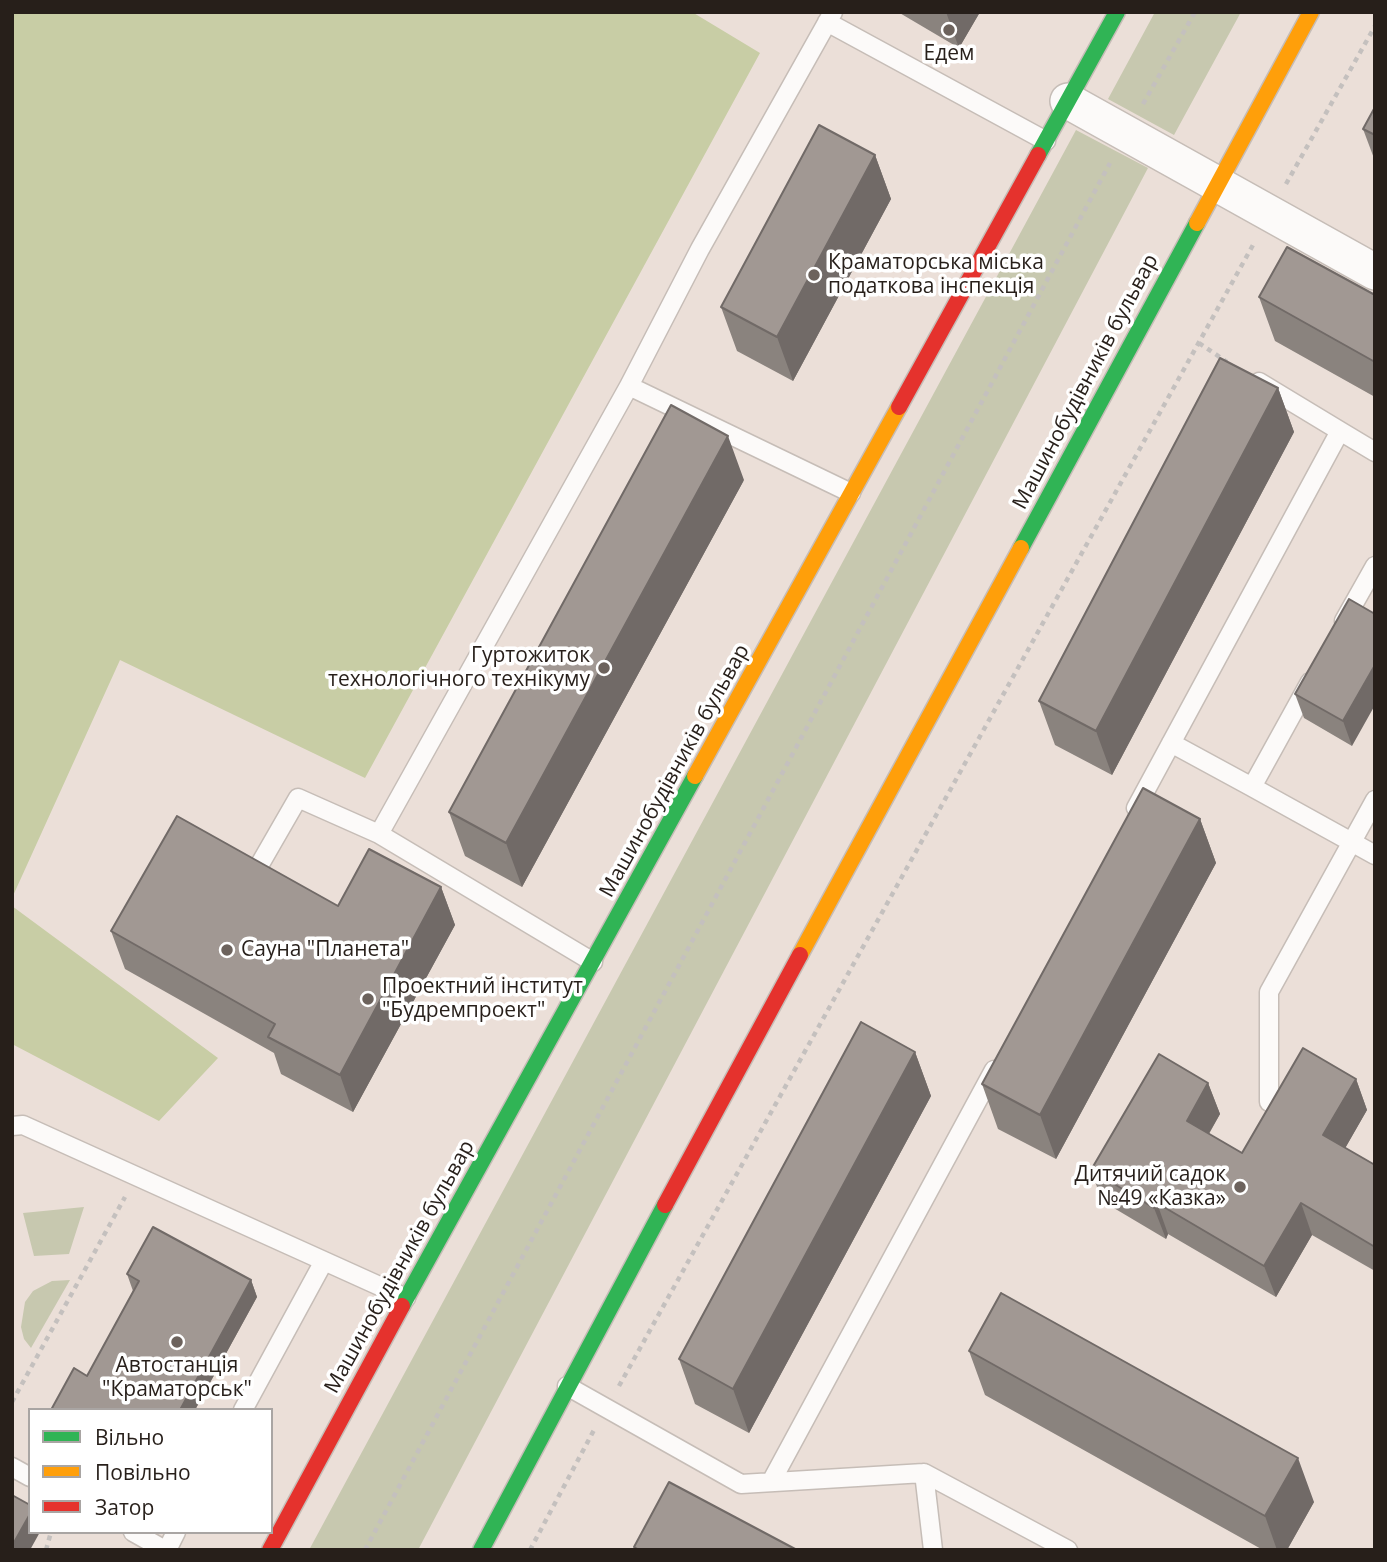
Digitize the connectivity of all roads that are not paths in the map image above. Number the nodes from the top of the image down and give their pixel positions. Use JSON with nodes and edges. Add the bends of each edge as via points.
{"nodes":[{"id":1,"x":1117,"y":12,"type":"edge"},
{"id":2,"x":1311,"y":12,"type":"edge"},
{"id":3,"x":830,"y":17,"type":"edge"},
{"id":4,"x":1068,"y":101,"type":"junction"},
{"id":5,"x":1046,"y":141,"type":"junction"},
{"id":6,"x":1217,"y":184,"type":"junction"},
{"id":7,"x":1375,"y":272,"type":"edge"},
{"id":8,"x":1231,"y":365,"type":"edge"},
{"id":9,"x":629,"y":386,"type":"junction"},
{"id":10,"x":1340,"y":431,"type":"junction"},
{"id":11,"x":1375,"y":452,"type":"edge"},
{"id":12,"x":852,"y":493,"type":"junction"},
{"id":13,"x":1375,"y":566,"type":"edge"},
{"id":14,"x":1336,"y":636,"type":"edge"},
{"id":15,"x":1317,"y":671,"type":"edge"},
{"id":16,"x":1171,"y":743,"type":"junction"},
{"id":17,"x":1252,"y":787,"type":"junction"},
{"id":18,"x":1375,"y":800,"type":"edge"},
{"id":19,"x":1125,"y":828,"type":"edge"},
{"id":20,"x":379,"y":834,"type":"junction"},
{"id":21,"x":1351,"y":843,"type":"junction"},
{"id":22,"x":1375,"y":855,"type":"edge"},
{"id":23,"x":256,"y":871,"type":"edge"},
{"id":24,"x":593,"y":961,"type":"junction"},
{"id":25,"x":1000,"y":1058,"type":"edge"},
{"id":26,"x":1269,"y":1102,"type":"edge"},
{"id":27,"x":12,"y":1126,"type":"edge"},
{"id":28,"x":324,"y":1261,"type":"junction"},
{"id":29,"x":406,"y":1298,"type":"junction"},
{"id":30,"x":567,"y":1386,"type":"junction"},
{"id":31,"x":244,"y":1408,"type":"edge"},
{"id":32,"x":12,"y":1467,"type":"edge"},
{"id":33,"x":924,"y":1473,"type":"junction"},
{"id":34,"x":28,"y":1476,"type":"edge"},
{"id":35,"x":771,"y":1482,"type":"junction"},
{"id":36,"x":137,"y":1534,"type":"edge"},
{"id":37,"x":175,"y":1534,"type":"edge"},
{"id":38,"x":166,"y":1550,"type":"edge"},
{"id":39,"x":270,"y":1550,"type":"edge"},
{"id":40,"x":481,"y":1550,"type":"edge"},
{"id":41,"x":933,"y":1550,"type":"edge"},
{"id":42,"x":1068,"y":1550,"type":"edge"}],
"edges":[{"from":1,"to":4,"type":"street","name":"Машинобудівників бульвар"},
{"from":2,"to":6,"type":"street","name":"Машинобудівників бульвар"},
{"from":3,"to":5,"type":"lane"},
{"from":3,"to":9,"type":"lane"},
{"from":4,"to":5,"type":"street","name":"Машинобудівників бульвар"},
{"from":4,"to":6,"type":"street"},
{"from":5,"to":12,"type":"street","name":"Машинобудівників бульвар"},
{"from":6,"to":7,"type":"street"},
{"from":6,"to":30,"type":"street","name":"Машинобудівників бульвар"},
{"from":8,"to":10,"type":"lane"},
{"from":9,"to":12,"type":"lane"},
{"from":9,"to":20,"type":"lane"},
{"from":10,"to":11,"type":"lane"},
{"from":10,"to":16,"type":"lane"},
{"from":12,"to":24,"type":"street","name":"Машинобудівників бульвар"},
{"from":13,"to":14,"type":"lane"},
{"from":15,"to":17,"type":"lane"},
{"from":16,"to":17,"type":"lane"},
{"from":16,"to":19,"type":"lane"},
{"from":17,"to":21,"type":"lane"},
{"from":18,"to":21,"type":"lane"},
{"from":20,"to":23,"type":"lane","via":[[298,798]]},
{"from":20,"to":24,"type":"lane"},
{"from":21,"to":22,"type":"lane"},
{"from":21,"to":26,"type":"lane","via":[[1269,992]]},
{"from":24,"to":29,"type":"street","name":"Машинобудівників бульвар"},
{"from":25,"to":35,"type":"lane"},
{"from":27,"to":28,"type":"lane","via":[[23,1125]]},
{"from":28,"to":29,"type":"lane"},
{"from":28,"to":31,"type":"lane"},
{"from":29,"to":39,"type":"street","name":"Машинобудівників бульвар"},
{"from":30,"to":35,"type":"lane","via":[[741,1484]]},
{"from":30,"to":40,"type":"street","name":"Машинобудівників бульвар"},
{"from":32,"to":34,"type":"lane"},
{"from":33,"to":35,"type":"lane"},
{"from":33,"to":41,"type":"lane"},
{"from":33,"to":42,"type":"lane"},
{"from":36,"to":38,"type":"lane"},
{"from":37,"to":38,"type":"lane"}]}
